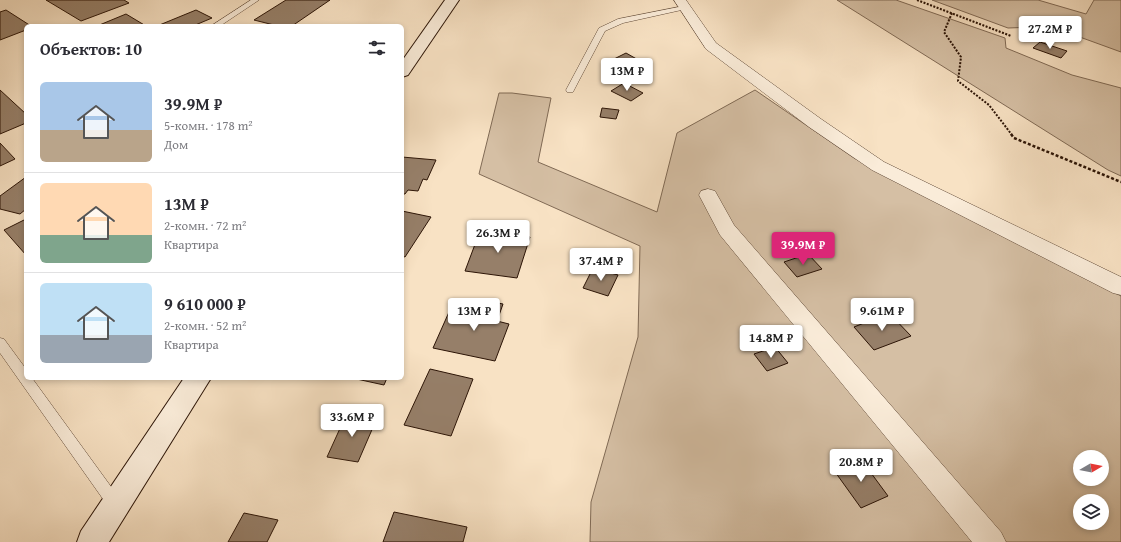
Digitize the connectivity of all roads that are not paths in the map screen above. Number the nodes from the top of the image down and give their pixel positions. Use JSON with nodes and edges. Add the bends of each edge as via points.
{"nodes":[{"id":1,"x":256,"y":0,"type":"edge"},
{"id":2,"x":452,"y":0,"type":"edge"},
{"id":3,"x":682,"y":4,"type":"edge"},
{"id":4,"x":219,"y":24,"type":"edge"},
{"id":5,"x":404,"y":69,"type":"edge"},
{"id":6,"x":570,"y":90,"type":"dead end"},
{"id":7,"x":708,"y":195,"type":"dead end"},
{"id":8,"x":1121,"y":286,"type":"edge"},
{"id":9,"x":0,"y":343,"type":"edge"},
{"id":10,"x":24,"y":377,"type":"edge"},
{"id":11,"x":26,"y":380,"type":"edge"},
{"id":12,"x":197,"y":380,"type":"edge"},
{"id":13,"x":116,"y":506,"type":"junction"},
{"id":14,"x":92,"y":542,"type":"edge"},
{"id":15,"x":991,"y":542,"type":"edge"}],
"edges":[{"from":1,"to":4,"type":"lane"},
{"from":2,"to":5,"type":"street"},
{"from":3,"to":6,"type":"lane","via":[[621,21],[602,30]]},
{"from":3,"to":8,"type":"street","via":[[711,46],[878,166]]},
{"from":7,"to":15,"type":"street","via":[[727,230]]},
{"from":9,"to":10,"type":"lane"},
{"from":11,"to":13,"type":"lane"},
{"from":12,"to":13,"type":"street"},
{"from":13,"to":14,"type":"street"}]}
